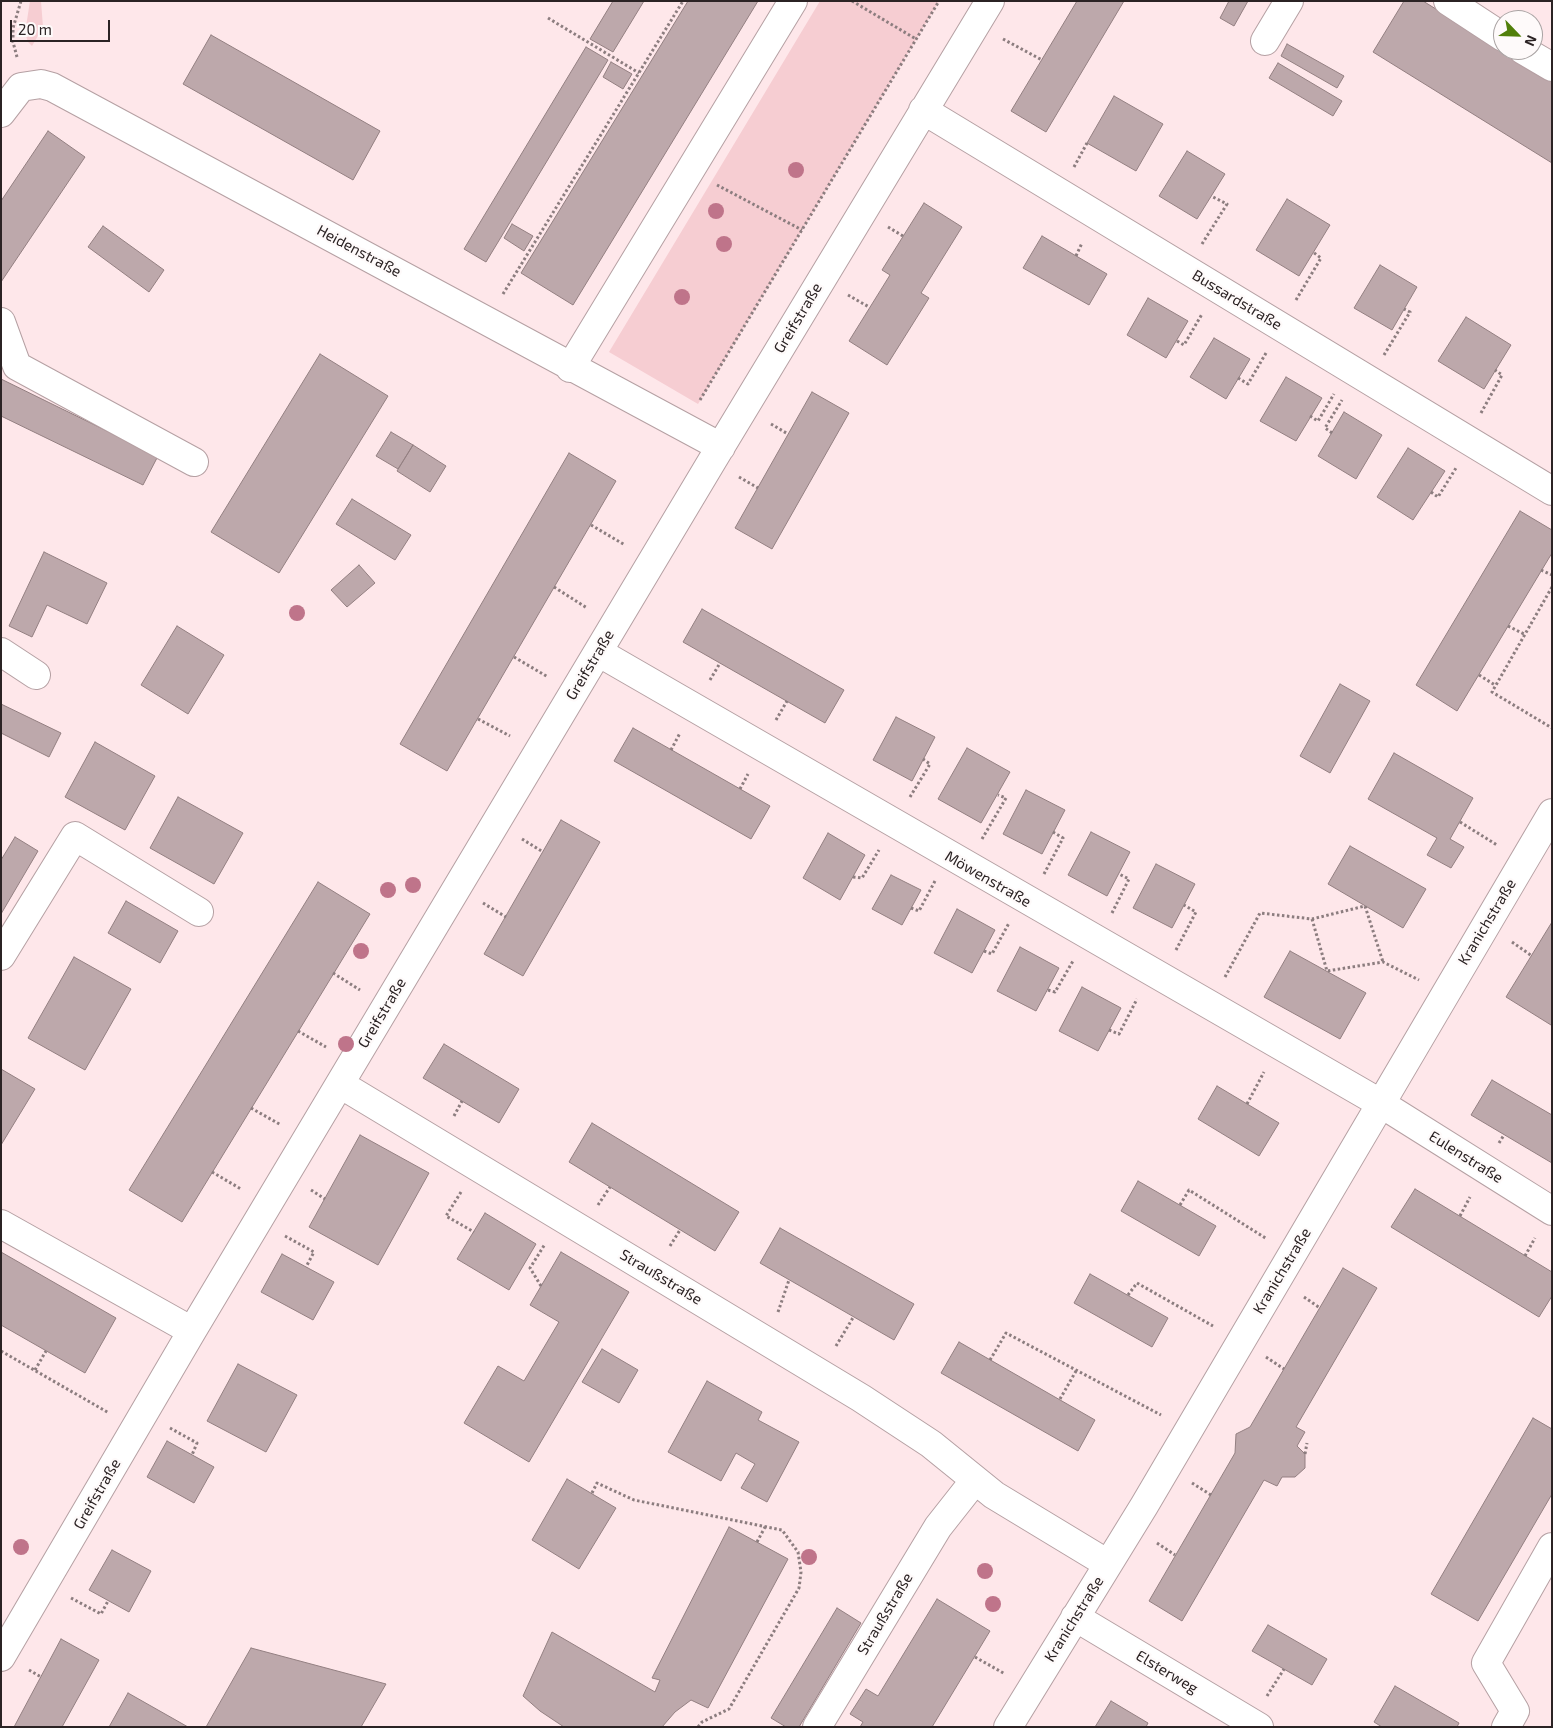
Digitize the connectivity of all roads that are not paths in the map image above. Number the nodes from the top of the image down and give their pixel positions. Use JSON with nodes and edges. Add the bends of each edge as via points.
{"nodes":[{"id":1,"x":792,"y":1,"type":"edge"},
{"id":2,"x":990,"y":1,"type":"edge"},
{"id":3,"x":1289,"y":1,"type":"edge"},
{"id":4,"x":1448,"y":1,"type":"edge"},
{"id":5,"x":1493,"y":30,"type":"edge"},
{"id":6,"x":1265,"y":41,"type":"dead end"},
{"id":7,"x":1540,"y":60,"type":"edge"},
{"id":8,"x":1552,"y":67,"type":"edge"},
{"id":9,"x":923,"y":110,"type":"junction"},
{"id":10,"x":1,"y":113,"type":"edge"},
{"id":11,"x":1,"y":322,"type":"edge"},
{"id":12,"x":570,"y":368,"type":"junction"},
{"id":13,"x":721,"y":447,"type":"junction"},
{"id":14,"x":194,"y":462,"type":"dead end"},
{"id":15,"x":1552,"y":491,"type":"edge"},
{"id":16,"x":1,"y":652,"type":"edge"},
{"id":17,"x":598,"y":652,"type":"junction"},
{"id":18,"x":36,"y":675,"type":"dead end"},
{"id":19,"x":1552,"y":813,"type":"edge"},
{"id":20,"x":199,"y":912,"type":"dead end"},
{"id":21,"x":1,"y":956,"type":"edge"},
{"id":22,"x":340,"y":1084,"type":"junction"},
{"id":23,"x":1380,"y":1103,"type":"junction"},
{"id":24,"x":1552,"y":1211,"type":"edge"},
{"id":25,"x":1,"y":1224,"type":"edge"},
{"id":26,"x":192,"y":1331,"type":"junction"},
{"id":27,"x":975,"y":1480,"type":"junction"},
{"id":28,"x":1552,"y":1548,"type":"edge"},
{"id":29,"x":1108,"y":1564,"type":"junction"},
{"id":30,"x":1075,"y":1617,"type":"junction"},
{"id":31,"x":1,"y":1657,"type":"edge"},
{"id":32,"x":817,"y":1727,"type":"edge"},
{"id":33,"x":1008,"y":1727,"type":"edge"},
{"id":34,"x":1259,"y":1727,"type":"edge"},
{"id":35,"x":1506,"y":1727,"type":"edge"}],
"edges":[{"from":1,"to":12,"type":"street"},
{"from":2,"to":9,"type":"street","name":"Greifstraße"},
{"from":3,"to":6,"type":"street"},
{"from":4,"to":5,"type":"street"},
{"from":7,"to":8,"type":"street"},
{"from":9,"to":13,"type":"street","name":"Greifstraße"},
{"from":9,"to":15,"type":"street","name":"Bussardstraße"},
{"from":10,"to":12,"type":"street","name":"Heidenstraße","via":[[21,87],[41,84],[52,87],[487,320]]},
{"from":11,"to":14,"type":"street","via":[[17,366]]},
{"from":12,"to":13,"type":"street","name":"Heidenstraße"},
{"from":13,"to":17,"type":"street","name":"Greifstraße"},
{"from":16,"to":18,"type":"street"},
{"from":17,"to":22,"type":"street","name":"Greifstraße"},
{"from":17,"to":23,"type":"street","name":"Möwenstraße"},
{"from":19,"to":23,"type":"street","name":"Kranichstraße"},
{"from":20,"to":21,"type":"street","via":[[75,836]]},
{"from":22,"to":26,"type":"street","name":"Greifstraße"},
{"from":22,"to":27,"type":"street","name":"Straußstraße","via":[[860,1398],[931,1444]]},
{"from":23,"to":24,"type":"street","name":"Eulenstraße"},
{"from":23,"to":29,"type":"street","name":"Kranichstraße"},
{"from":25,"to":26,"type":"street"},
{"from":26,"to":31,"type":"street","name":"Greifstraße"},
{"from":27,"to":29,"type":"street","name":"Straußstraße","via":[[994,1495]]},
{"from":27,"to":32,"type":"street","name":"Straußstraße","via":[[938,1527]]},
{"from":28,"to":35,"type":"street","via":[[1486,1663],[1516,1711]]},
{"from":29,"to":30,"type":"street","name":"Kranichstraße"},
{"from":30,"to":33,"type":"street","name":"Kranichstraße"},
{"from":30,"to":34,"type":"street","name":"Elsterweg"}]}
